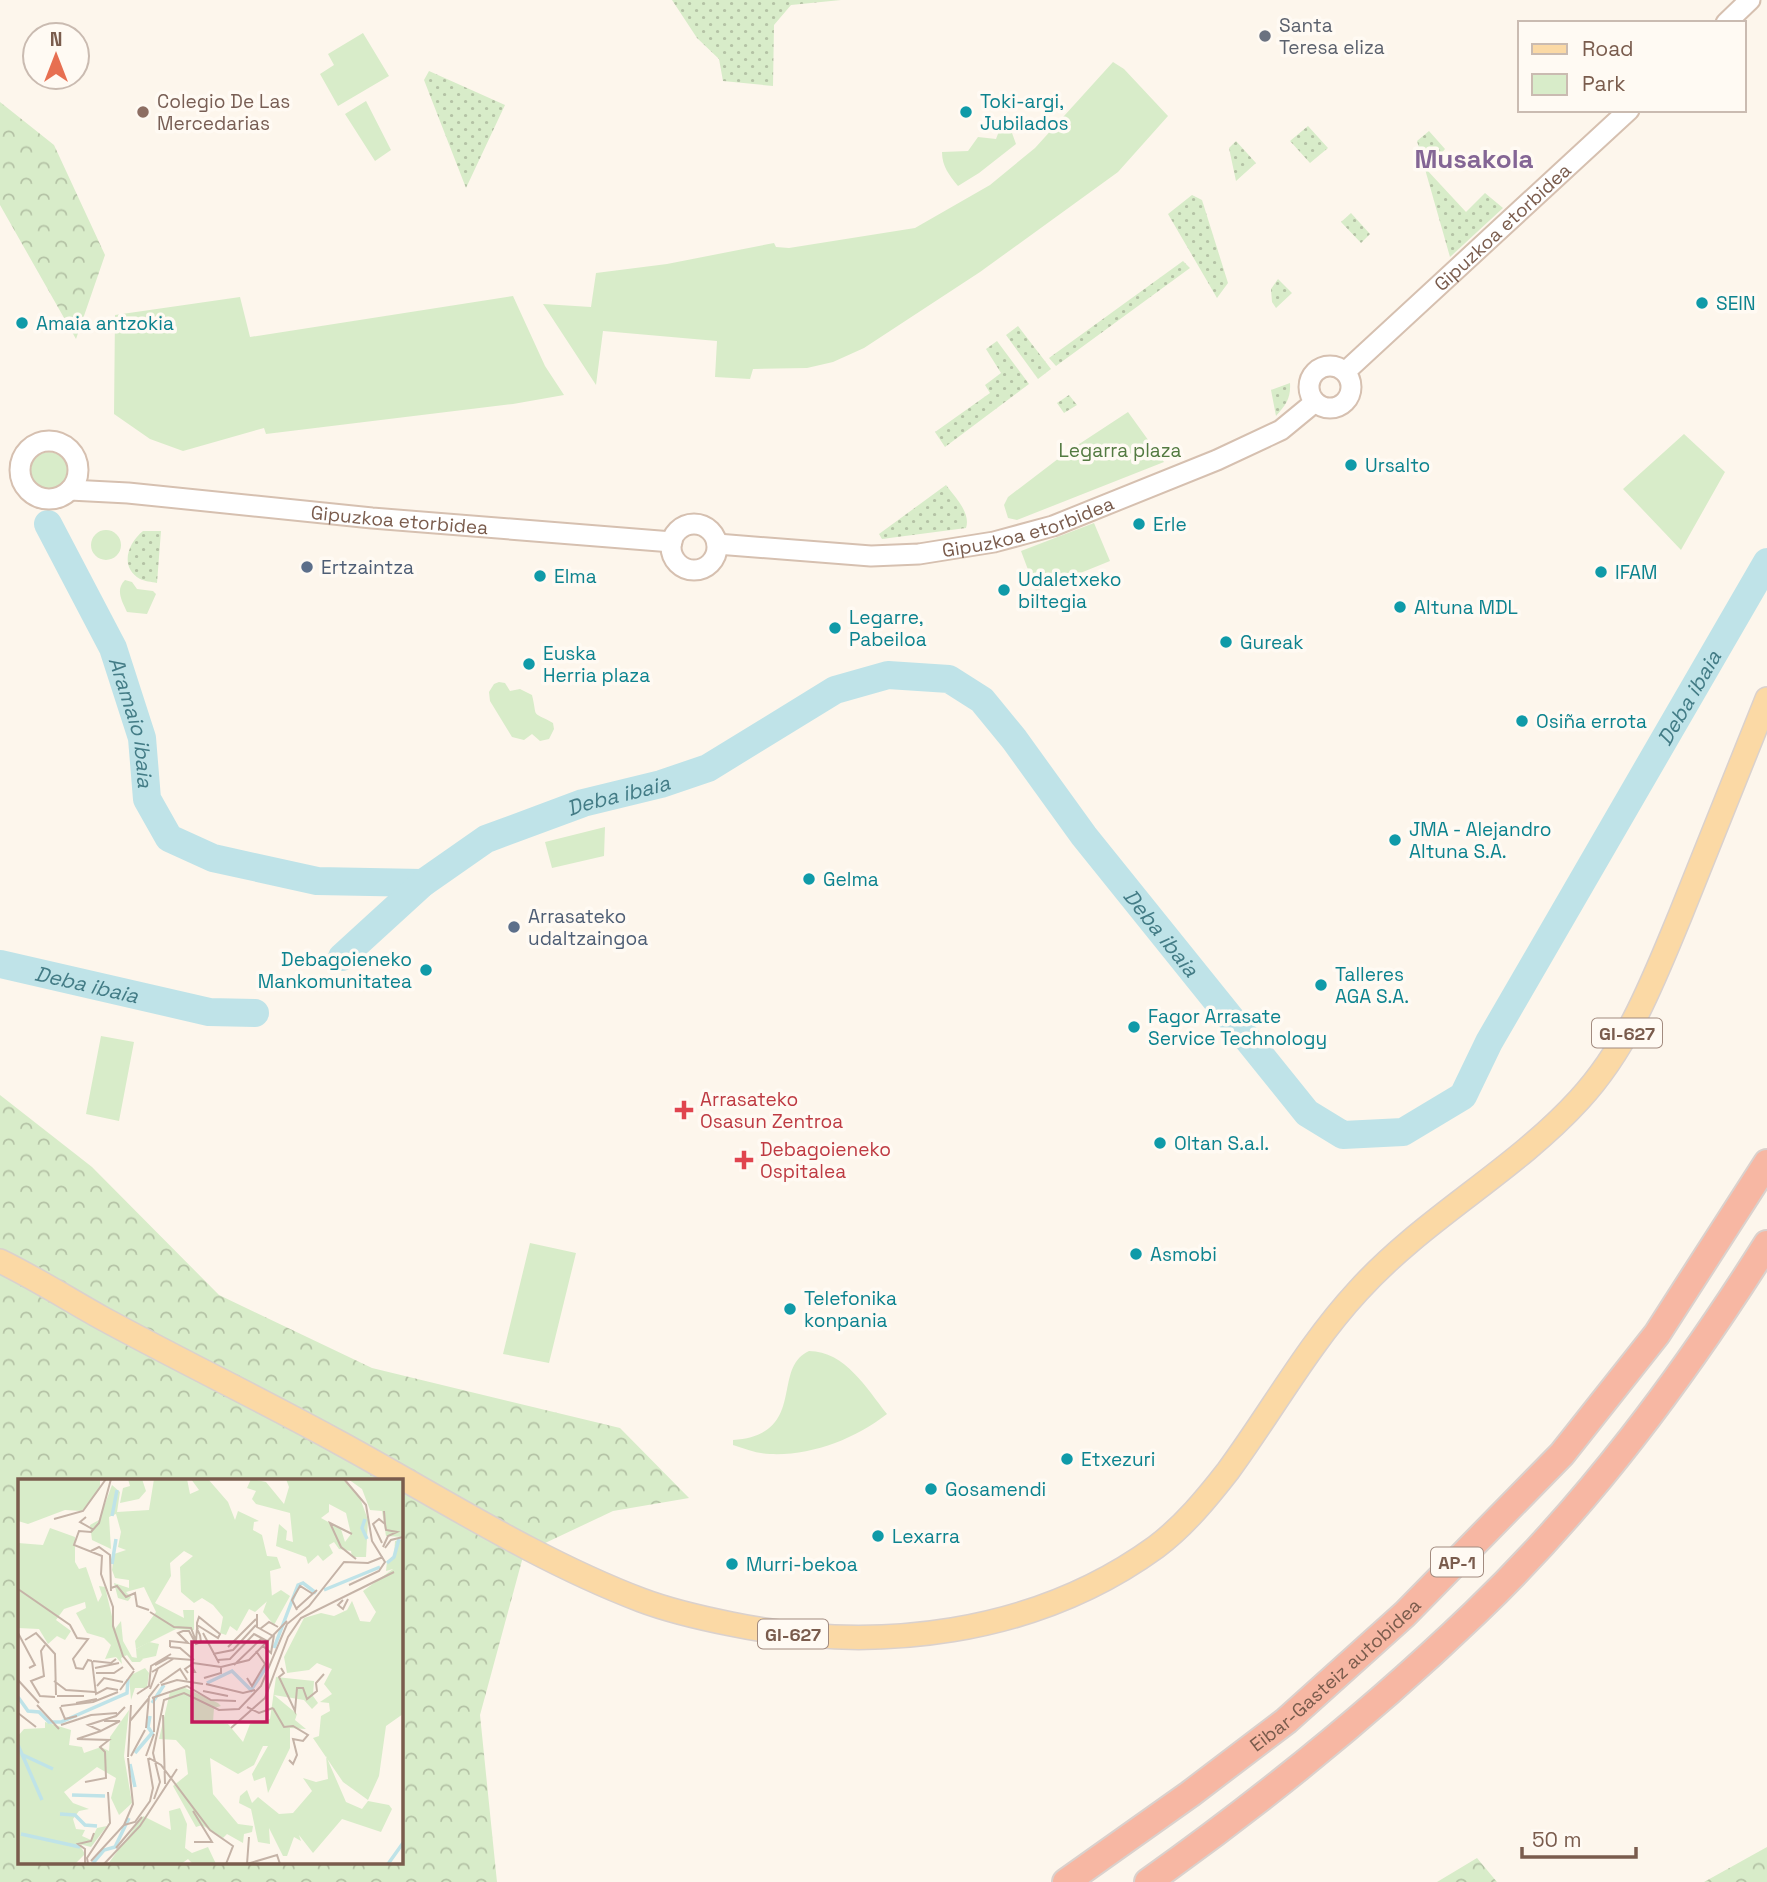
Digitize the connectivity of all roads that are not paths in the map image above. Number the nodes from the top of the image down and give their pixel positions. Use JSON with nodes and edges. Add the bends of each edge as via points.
{"nodes":[{"id":1,"x":1750,"y":0,"type":"edge"},
{"id":2,"x":1728,"y":21,"type":"edge"},
{"id":3,"x":1627,"y":112,"type":"edge"},
{"id":4,"x":1345,"y":372,"type":"junction"},
{"id":5,"x":1315,"y":402,"type":"junction"},
{"id":6,"x":78,"y":467,"type":"junction"},
{"id":7,"x":70,"y":490,"type":"junction"},
{"id":8,"x":128,"y":493,"type":"junction"},
{"id":9,"x":672,"y":541,"type":"junction"},
{"id":10,"x":717,"y":544,"type":"junction"},
{"id":11,"x":1767,"y":699,"type":"edge"},
{"id":12,"x":1767,"y":1163,"type":"edge"},
{"id":13,"x":1767,"y":1244,"type":"edge"},
{"id":14,"x":0,"y":1261,"type":"edge"},
{"id":15,"x":1767,"y":1274,"type":"edge"},
{"id":16,"x":1721,"y":1318,"type":"junction"},
{"id":17,"x":1066,"y":1882,"type":"edge"},
{"id":18,"x":1148,"y":1882,"type":"edge"}],
"edges":[{"from":1,"to":2,"type":"street"},
{"from":3,"to":4,"type":"street","name":"Gipuzkoa etorbidea"},
{"from":4,"to":5,"type":"street","via":[[1351,391],[1345,402],[1326,408]]},
{"from":4,"to":5,"type":"street","via":[[1333,366],[1314,372],[1309,391]]},
{"from":5,"to":10,"type":"street","name":"Gipuzkoa etorbidea","via":[[1281,430],[1217,460],[1053,526],[994,542],[871,556]]},
{"from":6,"to":7,"type":"street"},
{"from":6,"to":7,"type":"street","via":[[65,446],[49,442],[34,445],[21,462],[20,478],[33,495],[59,498]]},
{"from":6,"to":8,"type":"street","name":"Gipuzkoa etorbidea"},
{"from":7,"to":8,"type":"street","name":"Gipuzkoa etorbidea"},
{"from":8,"to":9,"type":"street","name":"Gipuzkoa etorbidea"},
{"from":9,"to":10,"type":"street","via":[[685,526],[699,524],[711,531]]},
{"from":9,"to":10,"type":"street","via":[[677,562],[696,569],[714,558]]},
{"from":11,"to":14,"type":"main road","number":"GI-627","via":[[1639,1013],[1602,1073],[1557,1124],[1422,1232],[1358,1290],[1211,1494],[1169,1536],[1106,1580],[1054,1604],[937,1632],[869,1638],[811,1636],[731,1624],[647,1602],[592,1580]]},
{"from":12,"to":17,"type":"highway","name":"Eibar-Gasteiz autobidea","number":"AP-1","via":[[1657,1335],[1562,1454],[1405,1614],[1286,1721]]},
{"from":13,"to":16,"type":"highway","number":"AP-1"},
{"from":15,"to":16,"type":"highway","via":[[1743,1304]]},
{"from":16,"to":18,"type":"highway","number":"AP-1","via":[[1615,1460],[1476,1613],[1301,1768]]}]}
